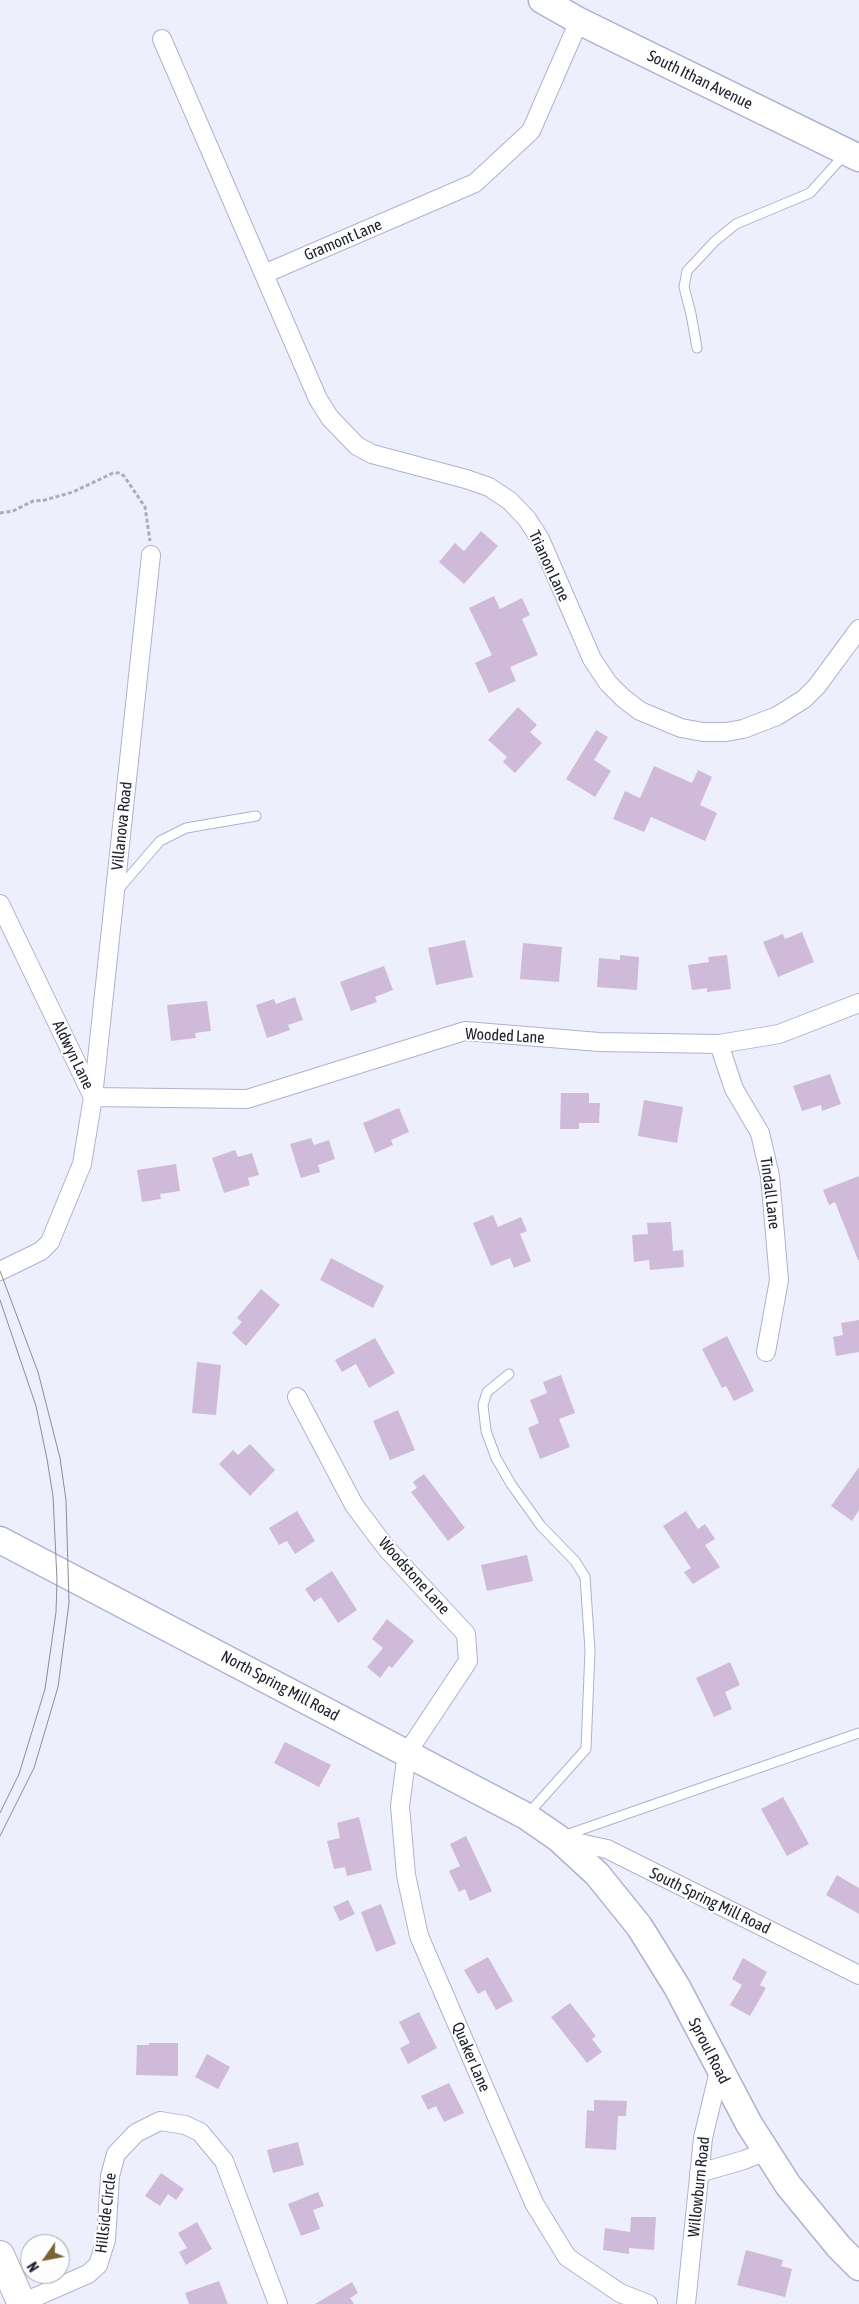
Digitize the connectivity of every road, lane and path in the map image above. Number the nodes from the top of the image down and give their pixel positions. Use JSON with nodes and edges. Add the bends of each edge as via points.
{"nodes":[{"id":1,"x":542,"y":0,"type":"edge"},
{"id":2,"x":580,"y":21,"type":"junction"},
{"id":3,"x":162,"y":39,"type":"dead end"},
{"id":4,"x":853,"y":155,"type":"edge"},
{"id":5,"x":264,"y":274,"type":"junction"},
{"id":6,"x":697,"y":348,"type":"dead end"},
{"id":7,"x":0,"y":513,"type":"edge"},
{"id":8,"x":151,"y":555,"type":"joint"},
{"id":9,"x":859,"y":629,"type":"edge"},
{"id":10,"x":256,"y":816,"type":"dead end"},
{"id":11,"x":115,"y":893,"type":"junction"},
{"id":12,"x":0,"y":904,"type":"edge"},
{"id":13,"x":859,"y":1003,"type":"edge"},
{"id":14,"x":719,"y":1044,"type":"junction"},
{"id":15,"x":93,"y":1097,"type":"junction"},
{"id":16,"x":0,"y":1271,"type":"edge"},
{"id":17,"x":766,"y":1352,"type":"dead end"},
{"id":18,"x":509,"y":1374,"type":"dead end"},
{"id":19,"x":297,"y":1398,"type":"dead end"},
{"id":20,"x":0,"y":1540,"type":"edge"},
{"id":21,"x":859,"y":1733,"type":"edge"},
{"id":22,"x":407,"y":1753,"type":"junction"},
{"id":23,"x":526,"y":1816,"type":"junction"},
{"id":24,"x":558,"y":1838,"type":"junction"},
{"id":25,"x":859,"y":1974,"type":"edge"},
{"id":26,"x":719,"y":2071,"type":"junction"},
{"id":27,"x":766,"y":2151,"type":"junction"},
{"id":28,"x":699,"y":2173,"type":"junction"},
{"id":29,"x":0,"y":2256,"type":"edge"},
{"id":30,"x":859,"y":2267,"type":"edge"},
{"id":31,"x":22,"y":2304,"type":"edge"},
{"id":32,"x":278,"y":2304,"type":"edge"},
{"id":33,"x":648,"y":2304,"type":"edge"},
{"id":34,"x":686,"y":2304,"type":"edge"}],
"edges":[{"from":1,"to":2,"type":"main road","name":"South Ithan Avenue"},
{"from":2,"to":4,"type":"main road","name":"South Ithan Avenue"},
{"from":2,"to":5,"type":"street","name":"Gramont Lane","via":[[531,131],[476,182]]},
{"from":3,"to":5,"type":"street"},
{"from":4,"to":6,"type":"lane","via":[[810,193],[736,224],[705,250],[687,271],[684,287]]},
{"from":5,"to":9,"type":"street","name":"Trianon Lane","via":[[318,399],[336,426],[357,446],[372,454],[466,479],[489,487],[510,501],[540,539],[592,659],[608,683],[640,710],[681,728],[704,732],[726,732],[759,724],[804,699]]},
{"from":7,"to":8,"type":"path","via":[[73,492],[119,473],[145,507]]},
{"from":8,"to":11,"type":"street","name":"Villanova Road"},
{"from":10,"to":11,"type":"lane","via":[[186,828],[160,841]]},
{"from":11,"to":15,"type":"street","name":"Villanova Road"},
{"from":12,"to":15,"type":"street","name":"Aldwyn Lane"},
{"from":13,"to":14,"type":"street","name":"Wooded Lane","via":[[779,1034]]},
{"from":14,"to":15,"type":"street","name":"Wooded Lane","via":[[599,1042],[465,1031],[247,1099]]},
{"from":14,"to":17,"type":"street","name":"Tindall Lane","via":[[734,1089],[760,1133],[770,1176],[779,1280]]},
{"from":15,"to":16,"type":"street","name":"Aldwyn Lane","via":[[82,1164],[50,1242],[40,1251]]},
{"from":18,"to":23,"type":"lane","via":[[487,1392],[483,1405],[486,1431],[511,1484],[541,1526],[576,1561],[585,1577],[590,1650],[586,1749]]},
{"from":19,"to":22,"type":"street","name":"Woodstone Lane","via":[[354,1505],[387,1549],[466,1634],[468,1661]]},
{"from":20,"to":22,"type":"main road","name":"North Spring Mill Road"},
{"from":21,"to":24,"type":"lane"},
{"from":22,"to":23,"type":"main road","name":"North Spring Mill Road"},
{"from":22,"to":33,"type":"street","name":"Quaker Lane","via":[[400,1806],[406,1875],[419,1936],[534,2203],[567,2257],[620,2293]]},
{"from":23,"to":24,"type":"main road","name":"North Spring Mill Road"},
{"from":24,"to":25,"type":"street","name":"South Spring Mill Road","via":[[607,1849]]},
{"from":24,"to":26,"type":"main road","name":"Sproul Road","via":[[597,1874],[639,1926],[677,1987]]},
{"from":26,"to":27,"type":"main road","name":"Sproul Road"},
{"from":26,"to":28,"type":"street","name":"Willowburn Road","via":[[703,2138]]},
{"from":27,"to":28,"type":"street"},
{"from":27,"to":30,"type":"main road","name":"Sproul Road","via":[[788,2185]]},
{"from":28,"to":34,"type":"street","name":"Willowburn Road"},
{"from":29,"to":31,"type":"highway"},
{"from":31,"to":32,"type":"street","name":"Hillside Circle","via":[[88,2274],[98,2265],[106,2240],[110,2176],[116,2154],[136,2132],[160,2121],[185,2125],[200,2132],[224,2161]]}]}
